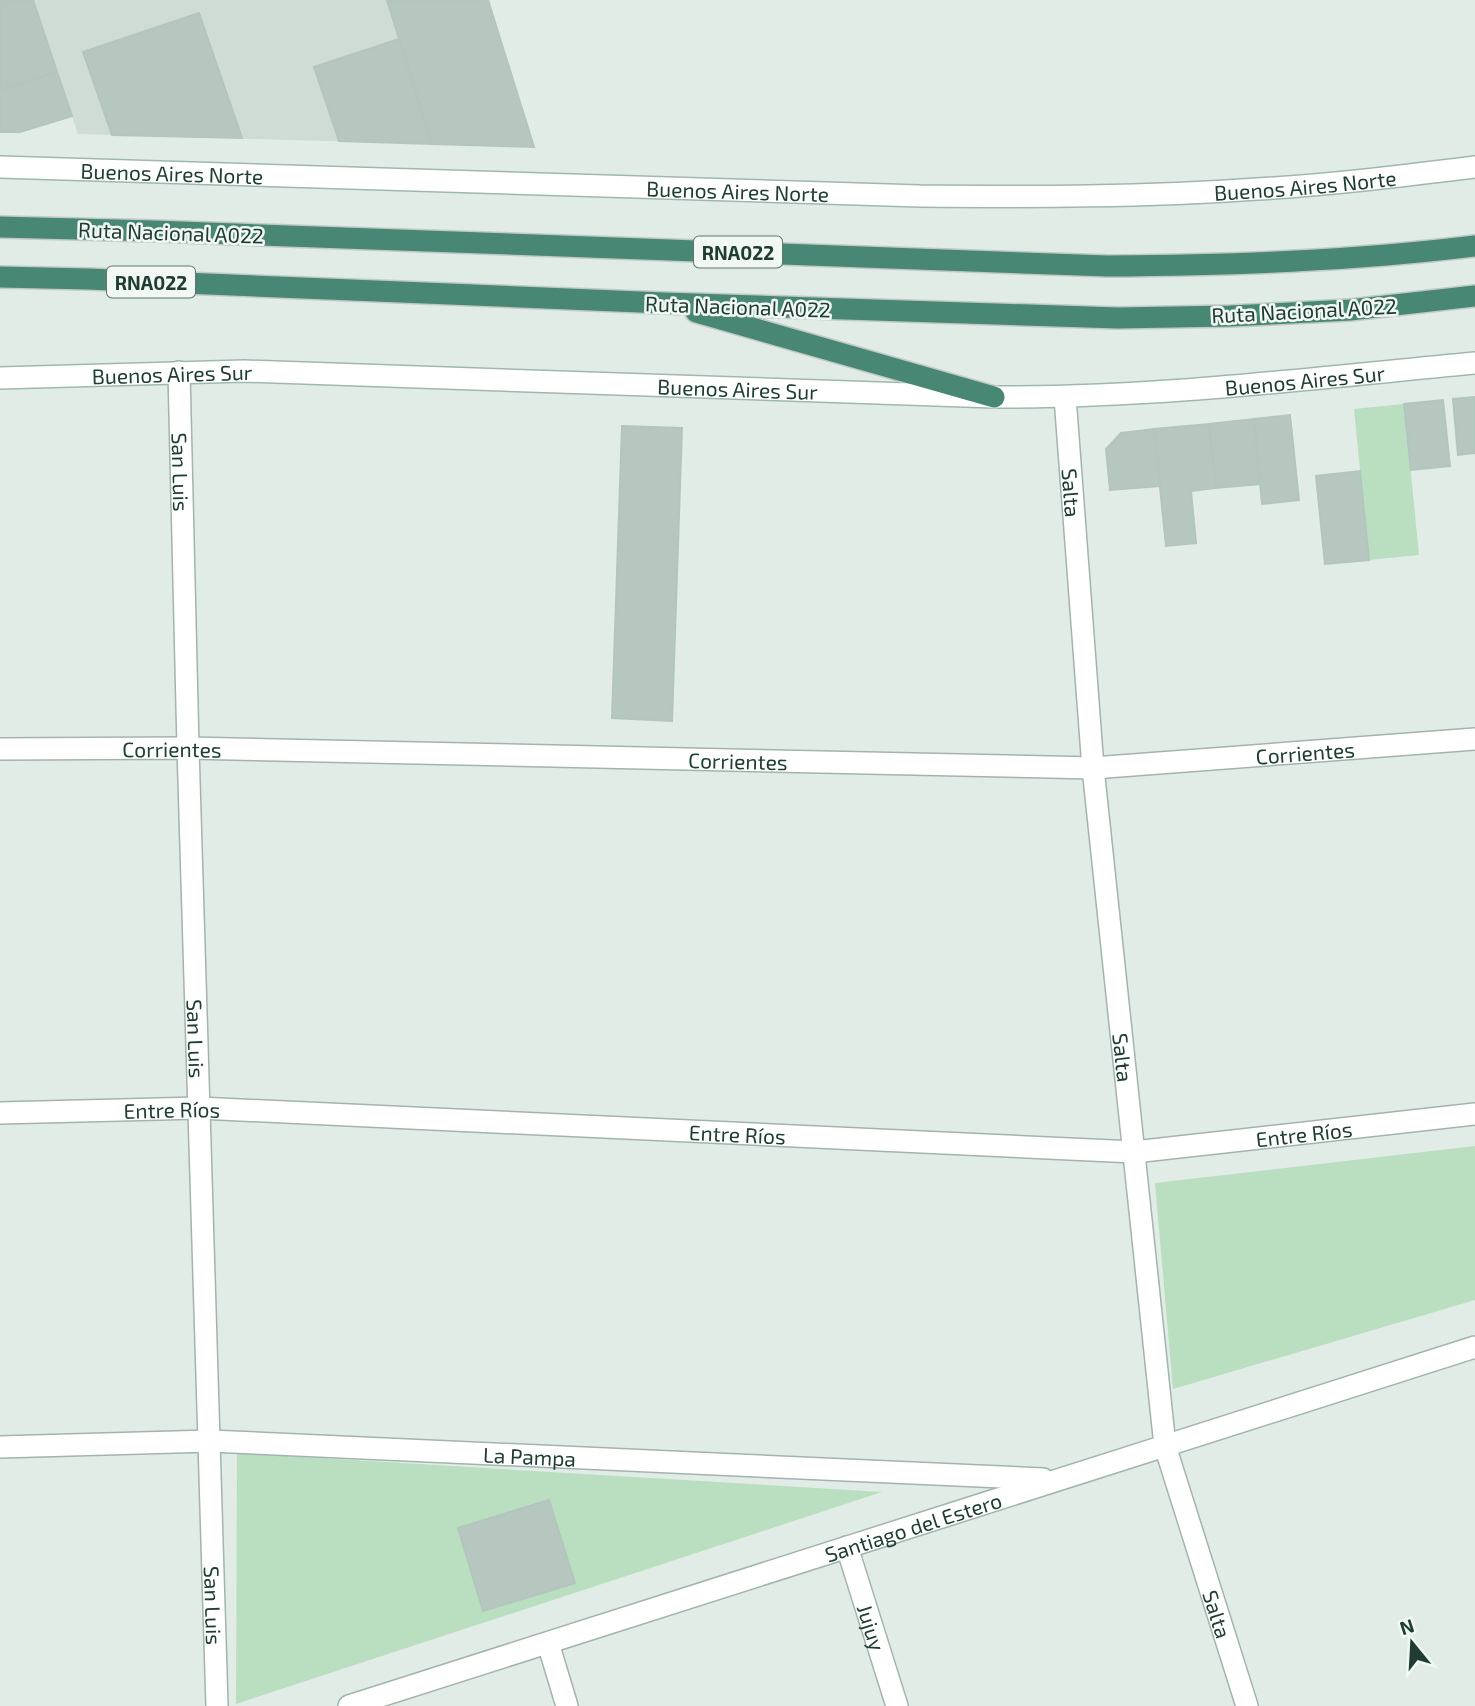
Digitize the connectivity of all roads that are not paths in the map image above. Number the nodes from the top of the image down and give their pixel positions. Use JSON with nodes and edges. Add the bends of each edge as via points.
{"nodes":[{"id":1,"x":0,"y":167,"type":"edge"},
{"id":2,"x":1475,"y":167,"type":"edge"},
{"id":3,"x":0,"y":227,"type":"edge"},
{"id":4,"x":1475,"y":246,"type":"edge"},
{"id":5,"x":0,"y":277,"type":"edge"},
{"id":6,"x":1475,"y":296,"type":"edge"},
{"id":7,"x":664,"y":303,"type":"junction"},
{"id":8,"x":1475,"y":363,"type":"edge"},
{"id":9,"x":179,"y":372,"type":"junction"},
{"id":10,"x":0,"y":378,"type":"edge"},
{"id":11,"x":994,"y":397,"type":"junction"},
{"id":12,"x":1065,"y":397,"type":"junction"},
{"id":13,"x":1475,"y":739,"type":"edge"},
{"id":14,"x":188,"y":748,"type":"junction"},
{"id":15,"x":0,"y":749,"type":"edge"},
{"id":16,"x":1093,"y":768,"type":"junction"},
{"id":17,"x":199,"y":1108,"type":"junction"},
{"id":18,"x":0,"y":1113,"type":"edge"},
{"id":19,"x":1475,"y":1114,"type":"edge"},
{"id":20,"x":1133,"y":1152,"type":"junction"},
{"id":21,"x":1475,"y":1347,"type":"edge"},
{"id":22,"x":210,"y":1441,"type":"junction"},
{"id":23,"x":1165,"y":1446,"type":"junction"},
{"id":24,"x":0,"y":1447,"type":"edge"},
{"id":25,"x":1058,"y":1480,"type":"junction"},
{"id":26,"x":847,"y":1547,"type":"junction"},
{"id":27,"x":548,"y":1643,"type":"junction"},
{"id":28,"x":217,"y":1706,"type":"edge"},
{"id":29,"x":349,"y":1706,"type":"edge"},
{"id":30,"x":567,"y":1706,"type":"edge"},
{"id":31,"x":897,"y":1706,"type":"edge"},
{"id":32,"x":1247,"y":1706,"type":"edge"}],
"edges":[{"from":1,"to":2,"type":"street","name":"Buenos Aires Norte","via":[[1026,197],[1257,189]]},
{"from":3,"to":4,"type":"highway","name":"Ruta Nacional A022","number":"RNA022","via":[[1107,266],[1316,260]]},
{"from":5,"to":7,"type":"highway","name":"Ruta Nacional A022","number":"RNA022"},
{"from":6,"to":7,"type":"highway","name":"Ruta Nacional A022","number":"RNA022","via":[[1350,310],[1118,318]]},
{"from":7,"to":11,"type":"highway"},
{"from":8,"to":12,"type":"street","name":"Buenos Aires Sur"},
{"from":9,"to":10,"type":"street","name":"Buenos Aires Sur"},
{"from":9,"to":11,"type":"street","name":"Buenos Aires Sur"},
{"from":9,"to":14,"type":"street","name":"San Luis"},
{"from":11,"to":12,"type":"street","name":"Buenos Aires Sur"},
{"from":12,"to":16,"type":"street","name":"Salta"},
{"from":13,"to":16,"type":"street","name":"Corrientes"},
{"from":14,"to":15,"type":"street","name":"Corrientes"},
{"from":14,"to":16,"type":"street","name":"Corrientes"},
{"from":14,"to":17,"type":"street","name":"San Luis"},
{"from":16,"to":20,"type":"street","name":"Salta"},
{"from":17,"to":18,"type":"street","name":"Entre Ríos"},
{"from":17,"to":20,"type":"street","name":"Entre Ríos"},
{"from":17,"to":22,"type":"street","name":"San Luis"},
{"from":19,"to":20,"type":"street","name":"Entre Ríos"},
{"from":20,"to":23,"type":"street","name":"Salta"},
{"from":21,"to":23,"type":"street","name":"Santiago del Estero"},
{"from":22,"to":24,"type":"street","name":"La Pampa"},
{"from":22,"to":25,"type":"street","name":"La Pampa"},
{"from":22,"to":28,"type":"street","name":"San Luis"},
{"from":23,"to":25,"type":"street","name":"Santiago del Estero"},
{"from":23,"to":32,"type":"street","name":"Salta"},
{"from":25,"to":26,"type":"street","name":"Santiago del Estero"},
{"from":26,"to":27,"type":"street","name":"Santiago del Estero"},
{"from":26,"to":31,"type":"street","name":"Jujuy"},
{"from":27,"to":29,"type":"street","name":"Santiago del Estero"},
{"from":27,"to":30,"type":"street"}]}
